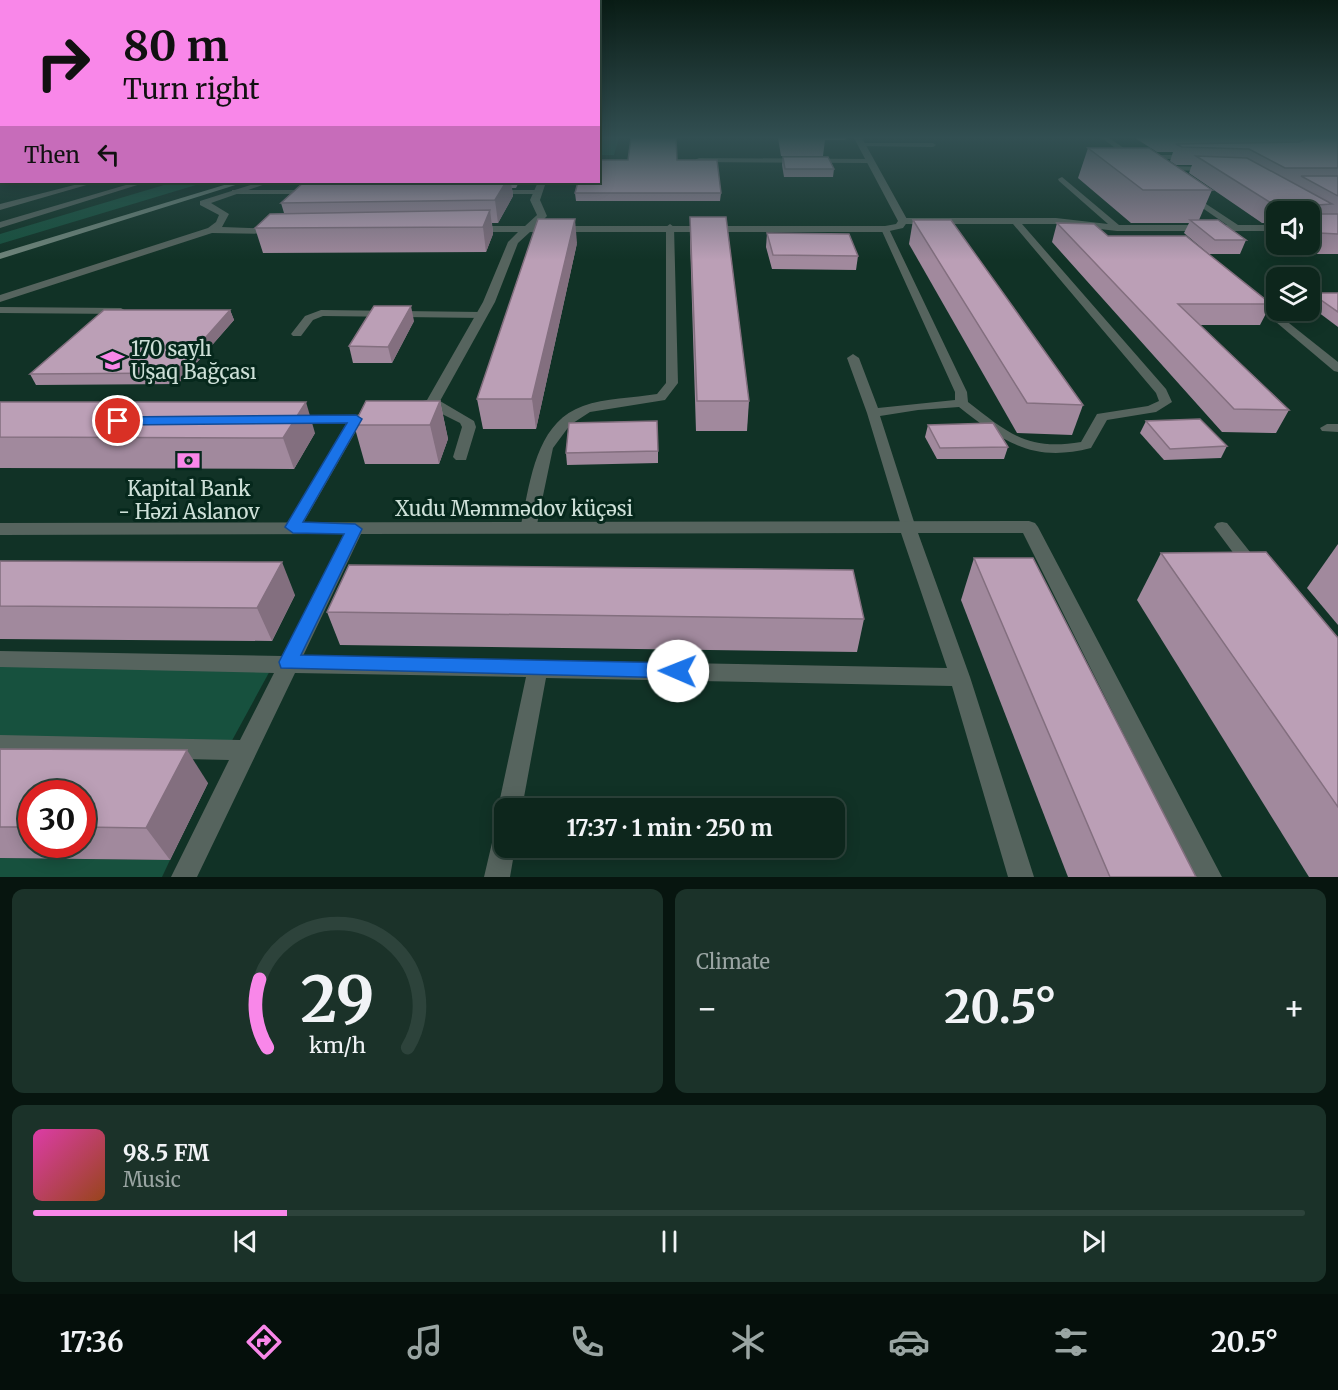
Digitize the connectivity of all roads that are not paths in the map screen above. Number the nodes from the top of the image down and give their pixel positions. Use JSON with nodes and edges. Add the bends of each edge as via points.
{"nodes":[{"id":1,"x":879,"y":179,"type":"edge"},
{"id":2,"x":1062,"y":179,"type":"dead end"},
{"id":3,"x":89,"y":183,"type":"edge"},
{"id":4,"x":140,"y":183,"type":"edge"},
{"id":5,"x":264,"y":183,"type":"edge"},
{"id":6,"x":223,"y":185,"type":"edge"},
{"id":7,"x":539,"y":187,"type":"edge"},
{"id":8,"x":1179,"y":188,"type":"edge"},
{"id":9,"x":235,"y":192,"type":"junction"},
{"id":10,"x":325,"y":192,"type":"edge"},
{"id":11,"x":490,"y":192,"type":"edge"},
{"id":12,"x":0,"y":207,"type":"edge"},
{"id":13,"x":903,"y":221,"type":"junction"},
{"id":14,"x":1015,"y":221,"type":"junction"},
{"id":15,"x":0,"y":225,"type":"edge"},
{"id":16,"x":670,"y":227,"type":"junction"},
{"id":17,"x":529,"y":228,"type":"junction"},
{"id":18,"x":1117,"y":228,"type":"junction"},
{"id":19,"x":1236,"y":228,"type":"junction"},
{"id":20,"x":1266,"y":228,"type":"edge"},
{"id":21,"x":458,"y":229,"type":"edge"},
{"id":22,"x":885,"y":229,"type":"junction"},
{"id":23,"x":1171,"y":229,"type":"junction"},
{"id":24,"x":211,"y":230,"type":"junction"},
{"id":25,"x":292,"y":232,"type":"edge"},
{"id":26,"x":1188,"y":243,"type":"edge"},
{"id":27,"x":0,"y":252,"type":"edge"},
{"id":28,"x":0,"y":256,"type":"edge"},
{"id":29,"x":1250,"y":294,"type":"edge"},
{"id":30,"x":0,"y":298,"type":"edge"},
{"id":31,"x":0,"y":310,"type":"edge"},
{"id":32,"x":128,"y":311,"type":"edge"},
{"id":33,"x":482,"y":315,"type":"junction"},
{"id":34,"x":297,"y":334,"type":"dead end"},
{"id":35,"x":853,"y":358,"type":"dead end"},
{"id":36,"x":1338,"y":368,"type":"edge"},
{"id":37,"x":432,"y":403,"type":"junction"},
{"id":38,"x":962,"y":403,"type":"junction"},
{"id":39,"x":873,"y":414,"type":"junction"},
{"id":40,"x":356,"y":419,"type":"junction"},
{"id":41,"x":273,"y":420,"type":"edge"},
{"id":42,"x":461,"y":457,"type":"dead end"},
{"id":43,"x":293,"y":527,"type":"junction"},
{"id":44,"x":1222,"y":527,"type":"dead end"},
{"id":45,"x":908,"y":528,"type":"junction"},
{"id":46,"x":0,"y":529,"type":"edge"},
{"id":47,"x":355,"y":529,"type":"junction"},
{"id":48,"x":528,"y":529,"type":"junction"},
{"id":49,"x":1266,"y":584,"type":"edge"},
{"id":50,"x":0,"y":658,"type":"edge"},
{"id":51,"x":288,"y":662,"type":"junction"},
{"id":52,"x":538,"y":668,"type":"junction"},
{"id":53,"x":960,"y":677,"type":"junction"},
{"id":54,"x":0,"y":745,"type":"edge"},
{"id":55,"x":247,"y":750,"type":"junction"},
{"id":56,"x":512,"y":798,"type":"edge"},
{"id":57,"x":500,"y":858,"type":"edge"},
{"id":58,"x":184,"y":877,"type":"edge"},
{"id":59,"x":497,"y":877,"type":"edge"},
{"id":60,"x":1021,"y":877,"type":"edge"},
{"id":61,"x":1209,"y":877,"type":"edge"}],
"edges":[{"from":1,"to":13,"type":"street"},
{"from":2,"to":18,"type":"lane"},
{"from":3,"to":12,"type":"lane"},
{"from":4,"to":15,"type":"lane"},
{"from":5,"to":9,"type":"street"},
{"from":6,"to":9,"type":"street"},
{"from":6,"to":27,"type":"main road"},
{"from":6,"to":28,"type":"main road"},
{"from":7,"to":11,"type":"lane"},
{"from":7,"to":17,"type":"street","via":[[536,204],[542,216]]},
{"from":8,"to":19,"type":"lane"},
{"from":9,"to":10,"type":"lane"},
{"from":9,"to":24,"type":"street","via":[[202,203],[224,214],[220,224]]},
{"from":13,"to":14,"type":"lane"},
{"from":13,"to":22,"type":"street","via":[[900,226]]},
{"from":14,"to":18,"type":"lane"},
{"from":14,"to":38,"type":"lane","via":[[1162,392],[1166,402],[1102,417],[1086,445],[1038,449],[1007,438]]},
{"from":16,"to":17,"type":"street"},
{"from":16,"to":22,"type":"street"},
{"from":16,"to":48,"type":"lane","via":[[672,384],[661,397],[586,409],[566,422],[546,448]]},
{"from":17,"to":21,"type":"street"},
{"from":17,"to":33,"type":"street","via":[[513,242]]},
{"from":18,"to":23,"type":"lane"},
{"from":19,"to":20,"type":"lane"},
{"from":19,"to":23,"type":"lane"},
{"from":22,"to":38,"type":"lane","via":[[961,392]]},
{"from":23,"to":26,"type":"lane"},
{"from":24,"to":25,"type":"street"},
{"from":24,"to":30,"type":"street"},
{"from":29,"to":36,"type":"lane"},
{"from":31,"to":32,"type":"lane"},
{"from":33,"to":34,"type":"lane","via":[[321,313],[309,318]]},
{"from":33,"to":37,"type":"street"},
{"from":35,"to":39,"type":"lane"},
{"from":37,"to":40,"type":"street"},
{"from":37,"to":42,"type":"street","via":[[467,421],[469,428]]},
{"from":38,"to":39,"type":"lane"},
{"from":39,"to":45,"type":"lane"},
{"from":40,"to":41,"type":"street"},
{"from":40,"to":43,"type":"lane"},
{"from":43,"to":46,"type":"street","name":"Xudu Məmmədov küçəsi"},
{"from":43,"to":47,"type":"street","name":"Xudu Məmmədov küçəsi"},
{"from":44,"to":49,"type":"lane"},
{"from":45,"to":48,"type":"street","name":"Xudu Məmmədov küçəsi"},
{"from":45,"to":53,"type":"street"},
{"from":45,"to":61,"type":"street","name":"Xudu Məmmədov küçəsi","via":[[1029,527]]},
{"from":47,"to":48,"type":"street","name":"Xudu Məmmədov küçəsi"},
{"from":47,"to":51,"type":"street"},
{"from":50,"to":51,"type":"street"},
{"from":51,"to":52,"type":"street"},
{"from":51,"to":55,"type":"street"},
{"from":52,"to":53,"type":"street"},
{"from":52,"to":56,"type":"street"},
{"from":53,"to":60,"type":"street"},
{"from":54,"to":55,"type":"street"},
{"from":55,"to":58,"type":"street"},
{"from":57,"to":59,"type":"street"}]}
